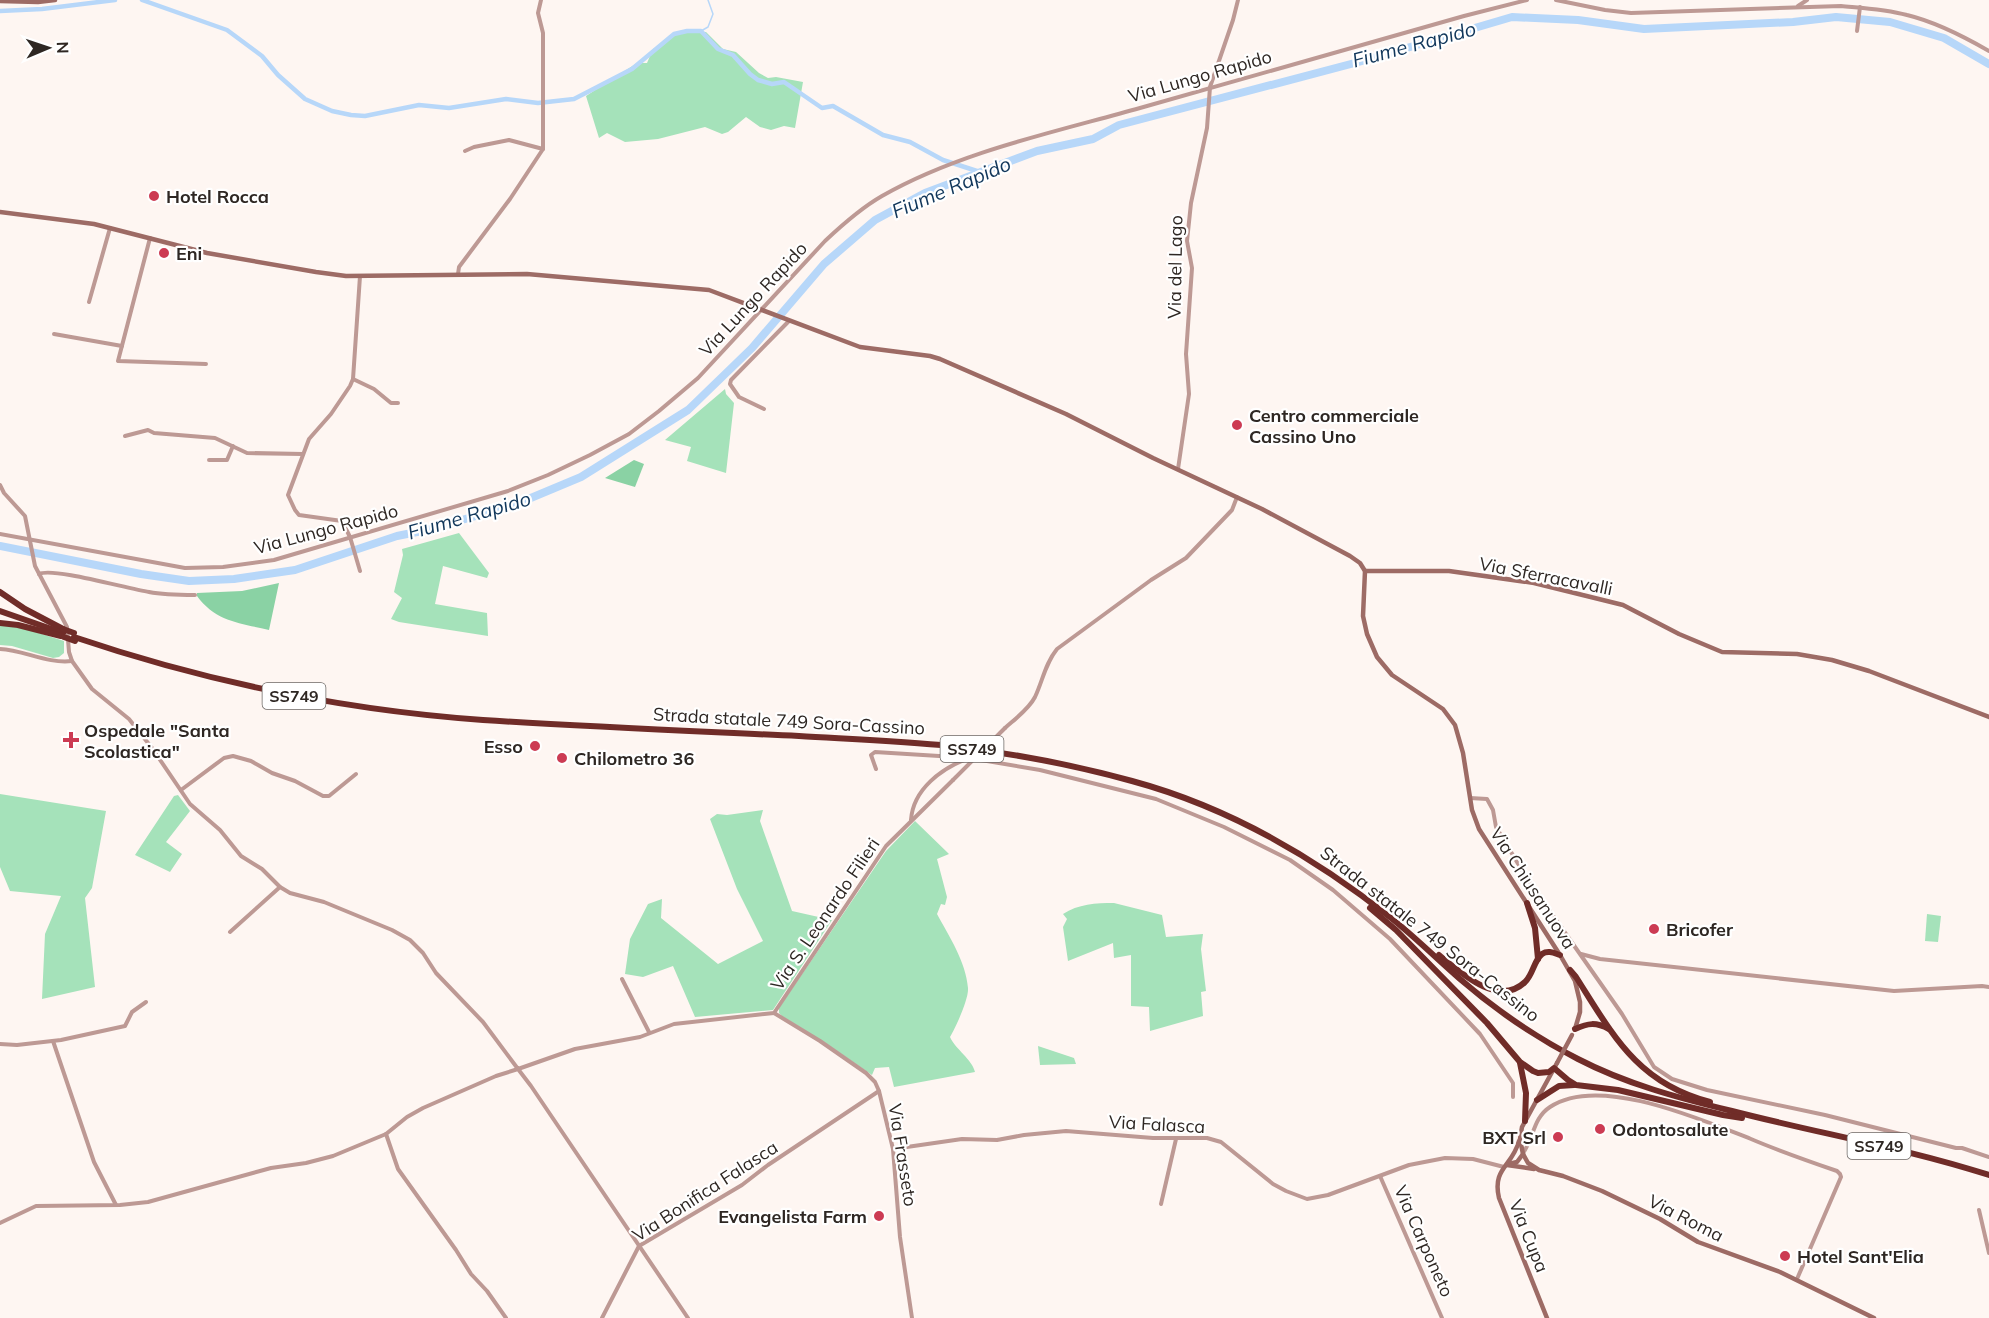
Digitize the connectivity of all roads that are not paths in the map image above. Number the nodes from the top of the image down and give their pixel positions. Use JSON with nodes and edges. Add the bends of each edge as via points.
{"nodes":[{"id":1,"x":55,"y":0,"type":"edge"},
{"id":2,"x":541,"y":0,"type":"edge"},
{"id":3,"x":1238,"y":0,"type":"edge"},
{"id":4,"x":1527,"y":0,"type":"edge"},
{"id":5,"x":1556,"y":0,"type":"edge"},
{"id":6,"x":1807,"y":0,"type":"edge"},
{"id":7,"x":0,"y":1,"type":"edge"},
{"id":8,"x":1794,"y":7,"type":"junction"},
{"id":9,"x":1860,"y":8,"type":"junction"},
{"id":10,"x":1857,"y":31,"type":"dead end"},
{"id":11,"x":1989,"y":51,"type":"edge"},
{"id":12,"x":1210,"y":87,"type":"junction"},
{"id":13,"x":543,"y":149,"type":"junction"},
{"id":14,"x":465,"y":151,"type":"dead end"},
{"id":15,"x":0,"y":212,"type":"edge"},
{"id":16,"x":110,"y":228,"type":"junction"},
{"id":17,"x":150,"y":238,"type":"junction"},
{"id":18,"x":458,"y":274,"type":"junction"},
{"id":19,"x":360,"y":276,"type":"junction"},
{"id":20,"x":89,"y":302,"type":"dead end"},
{"id":21,"x":763,"y":311,"type":"junction"},
{"id":22,"x":788,"y":322,"type":"junction"},
{"id":23,"x":54,"y":334,"type":"dead end"},
{"id":24,"x":122,"y":346,"type":"junction"},
{"id":25,"x":207,"y":364,"type":"dead end"},
{"id":26,"x":353,"y":379,"type":"junction"},
{"id":27,"x":398,"y":403,"type":"dead end"},
{"id":28,"x":764,"y":409,"type":"dead end"},
{"id":29,"x":126,"y":436,"type":"dead end"},
{"id":30,"x":232,"y":446,"type":"junction"},
{"id":31,"x":303,"y":454,"type":"junction"},
{"id":32,"x":209,"y":460,"type":"dead end"},
{"id":33,"x":1178,"y":469,"type":"junction"},
{"id":34,"x":0,"y":485,"type":"edge"},
{"id":35,"x":1237,"y":496,"type":"junction"},
{"id":36,"x":0,"y":534,"type":"edge"},
{"id":37,"x":350,"y":538,"type":"junction"},
{"id":38,"x":31,"y":542,"type":"junction"},
{"id":39,"x":360,"y":571,"type":"dead end"},
{"id":40,"x":1365,"y":572,"type":"junction"},
{"id":41,"x":39,"y":574,"type":"junction"},
{"id":42,"x":0,"y":592,"type":"edge"},
{"id":43,"x":195,"y":595,"type":"dead end"},
{"id":44,"x":0,"y":611,"type":"edge"},
{"id":45,"x":0,"y":623,"type":"edge"},
{"id":46,"x":63,"y":633,"type":"junction"},
{"id":47,"x":0,"y":649,"type":"edge"},
{"id":48,"x":72,"y":661,"type":"junction"},
{"id":49,"x":1989,"y":717,"type":"edge"},
{"id":50,"x":959,"y":761,"type":"junction"},
{"id":51,"x":876,"y":769,"type":"dead end"},
{"id":52,"x":356,"y":774,"type":"dead end"},
{"id":53,"x":180,"y":790,"type":"junction"},
{"id":54,"x":1469,"y":798,"type":"junction"},
{"id":55,"x":911,"y":820,"type":"junction"},
{"id":56,"x":1343,"y":883,"type":"junction"},
{"id":57,"x":280,"y":887,"type":"junction"},
{"id":58,"x":1527,"y":903,"type":"junction"},
{"id":59,"x":1390,"y":918,"type":"junction"},
{"id":60,"x":230,"y":932,"type":"dead end"},
{"id":61,"x":1580,"y":954,"type":"junction"},
{"id":62,"x":1560,"y":955,"type":"junction"},
{"id":63,"x":1538,"y":959,"type":"junction"},
{"id":64,"x":1570,"y":970,"type":"junction"},
{"id":65,"x":622,"y":979,"type":"dead end"},
{"id":66,"x":1989,"y":987,"type":"edge"},
{"id":67,"x":146,"y":1002,"type":"dead end"},
{"id":68,"x":774,"y":1013,"type":"junction"},
{"id":69,"x":1610,"y":1029,"type":"junction"},
{"id":70,"x":649,"y":1032,"type":"junction"},
{"id":71,"x":1573,"y":1032,"type":"junction"},
{"id":72,"x":53,"y":1041,"type":"junction"},
{"id":73,"x":0,"y":1044,"type":"edge"},
{"id":74,"x":1520,"y":1062,"type":"junction"},
{"id":75,"x":1555,"y":1065,"type":"junction"},
{"id":76,"x":518,"y":1069,"type":"junction"},
{"id":77,"x":1576,"y":1085,"type":"junction"},
{"id":78,"x":879,"y":1091,"type":"junction"},
{"id":79,"x":1513,"y":1097,"type":"dead end"},
{"id":80,"x":1537,"y":1100,"type":"junction"},
{"id":81,"x":1767,"y":1120,"type":"junction"},
{"id":82,"x":1525,"y":1121,"type":"junction"},
{"id":83,"x":386,"y":1134,"type":"junction"},
{"id":84,"x":1176,"y":1139,"type":"junction"},
{"id":85,"x":1520,"y":1139,"type":"junction"},
{"id":86,"x":893,"y":1149,"type":"junction"},
{"id":87,"x":1523,"y":1154,"type":"junction"},
{"id":88,"x":1989,"y":1157,"type":"edge"},
{"id":89,"x":1506,"y":1166,"type":"junction"},
{"id":90,"x":1539,"y":1170,"type":"junction"},
{"id":91,"x":1989,"y":1175,"type":"edge"},
{"id":92,"x":1380,"y":1176,"type":"junction"},
{"id":93,"x":1161,"y":1204,"type":"dead end"},
{"id":94,"x":116,"y":1205,"type":"junction"},
{"id":95,"x":1978,"y":1210,"type":"dead end"},
{"id":96,"x":0,"y":1223,"type":"edge"},
{"id":97,"x":639,"y":1246,"type":"junction"},
{"id":98,"x":1989,"y":1253,"type":"edge"},
{"id":99,"x":1797,"y":1279,"type":"junction"},
{"id":100,"x":506,"y":1318,"type":"edge"},
{"id":101,"x":602,"y":1318,"type":"edge"},
{"id":102,"x":688,"y":1318,"type":"edge"},
{"id":103,"x":912,"y":1318,"type":"edge"},
{"id":104,"x":1442,"y":1318,"type":"edge"},
{"id":105,"x":1547,"y":1318,"type":"edge"},
{"id":106,"x":1874,"y":1318,"type":"edge"}],
"edges":[{"from":1,"to":7,"type":"main road"},
{"from":2,"to":13,"type":"street","via":[[538,13],[543,33]]},
{"from":3,"to":12,"type":"street","name":"Via del Lago"},
{"from":4,"to":12,"type":"street","name":"Via Lungo Rapido"},
{"from":5,"to":8,"type":"street","via":[[1631,13]]},
{"from":6,"to":8,"type":"street"},
{"from":8,"to":9,"type":"street"},
{"from":9,"to":10,"type":"street"},
{"from":9,"to":11,"type":"street","via":[[1908,15],[1950,30]]},
{"from":12,"to":21,"type":"street","name":"Via Lungo Rapido","via":[[1047,133],[905,184],[844,223]]},
{"from":12,"to":33,"type":"street","name":"Via del Lago","via":[[1187,241],[1192,268],[1186,358],[1189,394]]},
{"from":13,"to":14,"type":"street","via":[[509,140]]},
{"from":13,"to":18,"type":"street","via":[[459,267]]},
{"from":15,"to":16,"type":"main road"},
{"from":16,"to":17,"type":"main road"},
{"from":16,"to":20,"type":"street"},
{"from":17,"to":19,"type":"main road","via":[[220,256]]},
{"from":17,"to":24,"type":"street"},
{"from":18,"to":19,"type":"main road"},
{"from":18,"to":21,"type":"main road","via":[[528,274],[709,290]]},
{"from":19,"to":26,"type":"street"},
{"from":21,"to":22,"type":"main road"},
{"from":21,"to":37,"type":"street","name":"Via Lungo Rapido","via":[[698,378],[629,434],[548,476],[508,491]]},
{"from":22,"to":28,"type":"street","via":[[731,380],[739,397]]},
{"from":22,"to":33,"type":"main road","via":[[860,348],[940,358]]},
{"from":23,"to":24,"type":"street"},
{"from":24,"to":25,"type":"street","via":[[118,361]]},
{"from":26,"to":27,"type":"street","via":[[391,403]]},
{"from":26,"to":31,"type":"street","via":[[309,439]]},
{"from":29,"to":30,"type":"street","via":[[148,430],[215,438]]},
{"from":30,"to":31,"type":"street","via":[[247,453]]},
{"from":30,"to":32,"type":"street","via":[[226,460]]},
{"from":31,"to":37,"type":"street","via":[[288,495],[295,510],[302,516],[342,522]]},
{"from":33,"to":35,"type":"main road"},
{"from":34,"to":38,"type":"street","via":[[25,516]]},
{"from":35,"to":40,"type":"main road","via":[[1350,556]]},
{"from":35,"to":55,"type":"street","name":"Via S. Leonardo Filieri","bridge":true,"via":[[1232,510],[1186,558],[1057,650],[1045,666],[1030,705]]},
{"from":36,"to":38,"type":"street","name":"Via Lungo Rapido"},
{"from":37,"to":38,"type":"street","name":"Via Lungo Rapido","via":[[274,560],[185,568]]},
{"from":37,"to":39,"type":"street"},
{"from":38,"to":41,"type":"street"},
{"from":40,"to":49,"type":"main road","name":"Via Sferracavalli","via":[[1449,571],[1534,583],[1623,605],[1722,652],[1797,654],[1832,660]]},
{"from":40,"to":54,"type":"main road","name":"Via Chiusanuova","via":[[1363,616],[1377,657],[1392,675],[1450,717],[1459,735]]},
{"from":41,"to":43,"type":"street","via":[[66,575],[149,592]]},
{"from":41,"to":48,"type":"street","via":[[68,627]]},
{"from":42,"to":46,"type":"highway"},
{"from":44,"to":46,"type":"highway","name":"Strada statale 749 Sora-Cassino","number":"SS749"},
{"from":45,"to":46,"type":"highway"},
{"from":46,"to":56,"type":"highway","name":"Strada statale 749 Sora-Cassino","number":"SS749","bridge":true,"via":[[212,679],[351,706],[483,720],[907,743],[1025,758],[1126,779],[1202,804],[1279,840]]},
{"from":47,"to":48,"type":"street"},
{"from":48,"to":53,"type":"street","via":[[92,689],[129,719]]},
{"from":50,"to":51,"type":"street","via":[[955,757],[874,752],[871,755]]},
{"from":50,"to":55,"type":"street","via":[[920,792]]},
{"from":50,"to":79,"type":"street","via":[[985,759],[1156,799],[1290,860],[1384,933],[1480,1034],[1513,1083]]},
{"from":52,"to":53,"type":"street","via":[[329,796],[323,796],[251,760],[233,756],[224,758]]},
{"from":53,"to":57,"type":"street","via":[[241,856]]},
{"from":54,"to":58,"type":"main road","name":"Via Chiusanuova","via":[[1479,829]]},
{"from":54,"to":61,"type":"street","via":[[1487,799],[1500,836]]},
{"from":55,"to":68,"type":"street","name":"Via S. Leonardo Filieri","via":[[886,846]]},
{"from":56,"to":59,"type":"highway","name":"Strada statale 749 Sora-Cassino","number":"SS749"},
{"from":56,"to":74,"type":"highway","via":[[1487,1023]]},
{"from":57,"to":60,"type":"street"},
{"from":57,"to":76,"type":"street","via":[[399,933],[417,946]]},
{"from":58,"to":62,"type":"main road","name":"Via Chiusanuova"},
{"from":58,"to":63,"type":"highway","via":[[1535,928]]},
{"from":59,"to":63,"type":"highway","via":[[1473,983],[1489,989],[1518,988],[1527,981]]},
{"from":59,"to":81,"type":"highway","name":"Strada statale 749 Sora-Cassino","number":"SS749","via":[[1498,1009],[1579,1060],[1671,1096]]},
{"from":61,"to":66,"type":"street","via":[[1894,992]]},
{"from":61,"to":88,"type":"street","via":[[1654,1067],[1672,1080]]},
{"from":62,"to":63,"type":"highway","via":[[1544,953]]},
{"from":62,"to":64,"type":"main road","name":"Via Chiusanuova"},
{"from":64,"to":69,"type":"highway"},
{"from":64,"to":71,"type":"main road","name":"Via Chiusanuova","via":[[1580,1002]]},
{"from":65,"to":70,"type":"street"},
{"from":67,"to":72,"type":"street","via":[[132,1012],[125,1026]]},
{"from":68,"to":70,"type":"street","name":"Via S. Leonardo Filieri","via":[[674,1024]]},
{"from":68,"to":78,"type":"street","name":"Via Frasseto","via":[[866,1073]]},
{"from":69,"to":71,"type":"highway","via":[[1594,1023]]},
{"from":69,"to":81,"type":"highway","via":[[1634,1061],[1666,1084]]},
{"from":70,"to":76,"type":"street","name":"Via S. Leonardo Filieri","via":[[575,1049]]},
{"from":71,"to":75,"type":"main road","name":"Via Chiusanuova","bridge":true},
{"from":72,"to":73,"type":"street"},
{"from":72,"to":94,"type":"street","via":[[94,1162]]},
{"from":74,"to":75,"type":"highway","via":[[1538,1073],[1549,1072]]},
{"from":74,"to":82,"type":"highway","via":[[1526,1093]]},
{"from":75,"to":77,"type":"highway"},
{"from":75,"to":80,"type":"main road","name":"Via Chiusanuova"},
{"from":76,"to":83,"type":"street","name":"Via S. Leonardo Filieri","via":[[423,1108]]},
{"from":76,"to":97,"type":"street"},
{"from":77,"to":80,"type":"highway","via":[[1559,1086]]},
{"from":77,"to":81,"type":"highway","via":[[1618,1090],[1723,1115]]},
{"from":78,"to":86,"type":"street","name":"Via Frasseto"},
{"from":78,"to":97,"type":"street","name":"Via Bonifica Falasca","via":[[742,1185]]},
{"from":80,"to":82,"type":"main road","name":"Via Chiusanuova"},
{"from":81,"to":91,"type":"highway","name":"Strada statale 749 Sora-Cassino","number":"SS749"},
{"from":82,"to":85,"type":"main road","name":"Via Cupa"},
{"from":83,"to":94,"type":"street","name":"Via S. Leonardo Filieri","via":[[324,1159],[237,1176],[148,1202]]},
{"from":83,"to":100,"type":"street","via":[[398,1169]]},
{"from":84,"to":86,"type":"street","name":"Via Falasca","via":[[1066,1131]]},
{"from":84,"to":92,"type":"street","name":"Via Falasca","via":[[1207,1138],[1221,1142],[1273,1184],[1307,1199]]},
{"from":84,"to":93,"type":"street"},
{"from":85,"to":87,"type":"main road"},
{"from":85,"to":89,"type":"main road","name":"Via Cupa"},
{"from":86,"to":103,"type":"street","name":"Via Frasseto"},
{"from":87,"to":89,"type":"main road","via":[[1517,1162]]},
{"from":87,"to":90,"type":"main road","name":"Via Roma"},
{"from":87,"to":99,"type":"street","via":[[1538,1120],[1552,1105],[1572,1098],[1619,1096],[1698,1118],[1837,1171],[1840,1177]]},
{"from":89,"to":90,"type":"main road"},
{"from":89,"to":92,"type":"street","name":"Via Falasca","via":[[1445,1158]]},
{"from":89,"to":105,"type":"main road","name":"Via Cupa","via":[[1498,1176],[1498,1198]]},
{"from":90,"to":99,"type":"main road","name":"Via Roma","via":[[1602,1191],[1698,1242]]},
{"from":92,"to":104,"type":"street","name":"Via Carponeto"},
{"from":94,"to":96,"type":"street","name":"Via S. Leonardo Filieri","via":[[36,1206]]},
{"from":95,"to":98,"type":"street"},
{"from":97,"to":101,"type":"street","name":"Via Bonifica Falasca"},
{"from":97,"to":102,"type":"street"},
{"from":99,"to":106,"type":"main road","name":"Via Roma"}]}
